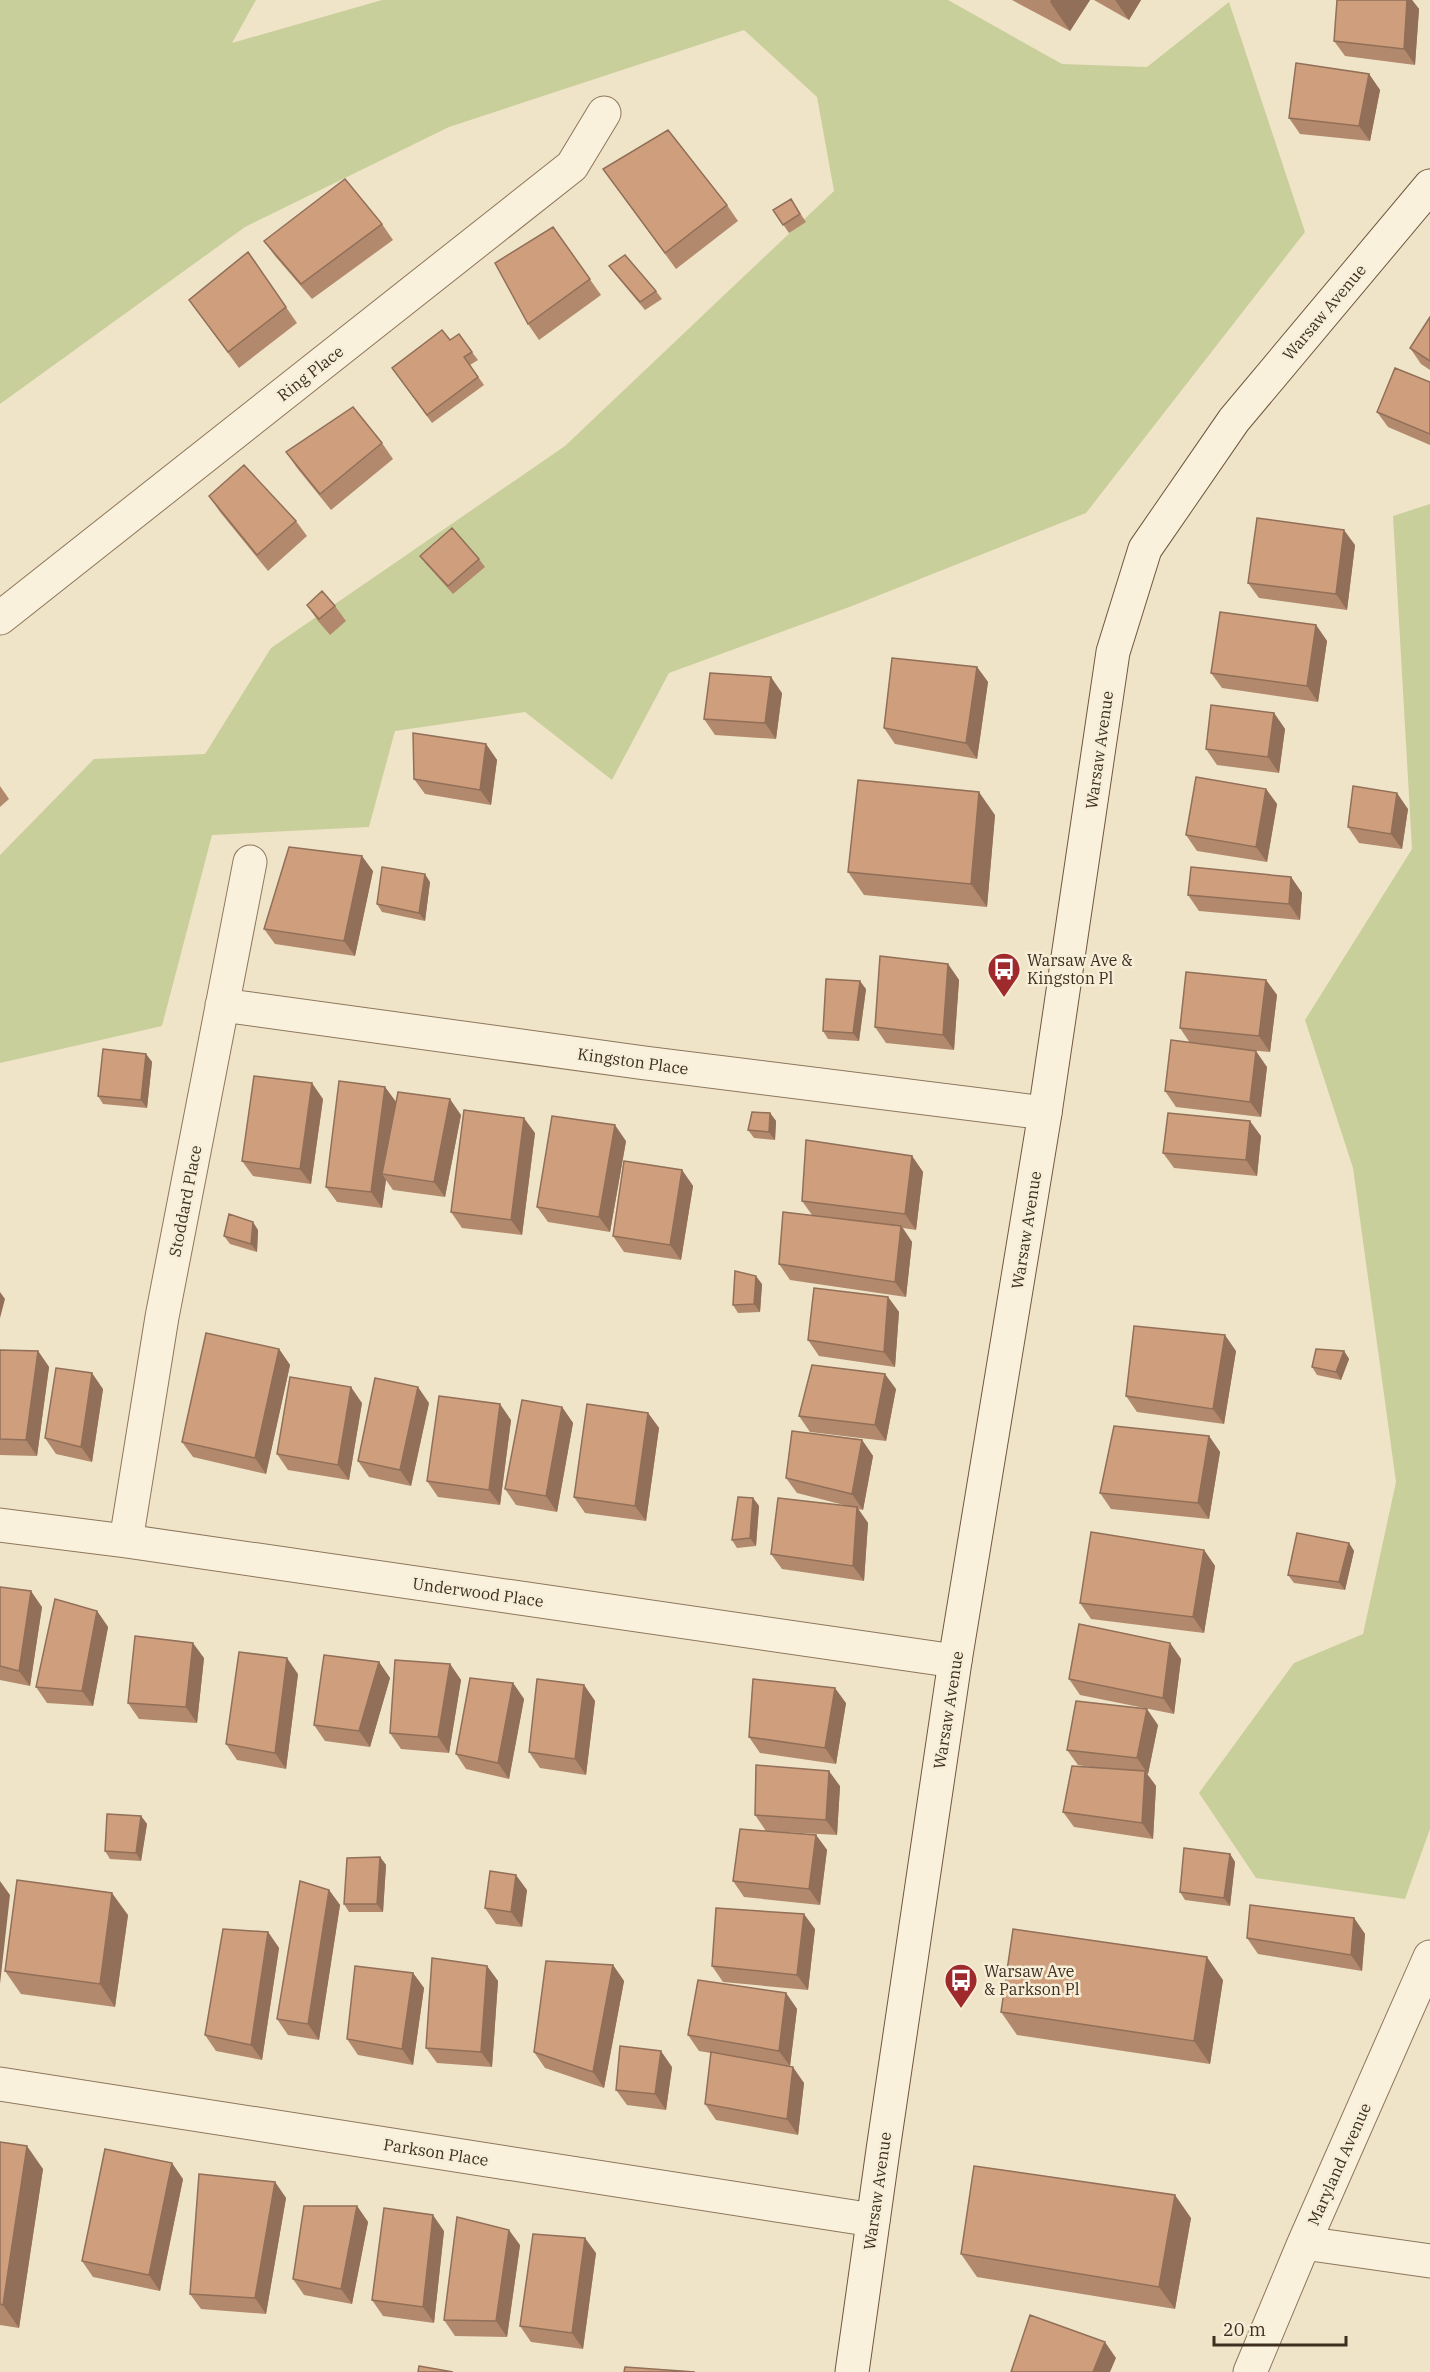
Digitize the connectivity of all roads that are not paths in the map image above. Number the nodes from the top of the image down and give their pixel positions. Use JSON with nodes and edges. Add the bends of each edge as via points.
{"nodes":[{"id":1,"x":604,"y":113,"type":"dead end"},
{"id":2,"x":1430,"y":186,"type":"edge"},
{"id":3,"x":0,"y":618,"type":"edge"},
{"id":4,"x":250,"y":862,"type":"dead end"},
{"id":5,"x":222,"y":1005,"type":"junction"},
{"id":6,"x":1045,"y":1113,"type":"junction"},
{"id":7,"x":0,"y":1525,"type":"edge"},
{"id":8,"x":126,"y":1541,"type":"junction"},
{"id":9,"x":955,"y":1661,"type":"junction"},
{"id":10,"x":1430,"y":1956,"type":"edge"},
{"id":11,"x":0,"y":2084,"type":"edge"},
{"id":12,"x":873,"y":2220,"type":"junction"},
{"id":13,"x":1304,"y":2242,"type":"junction"},
{"id":14,"x":1430,"y":2261,"type":"edge"},
{"id":15,"x":852,"y":2372,"type":"edge"},
{"id":16,"x":1250,"y":2372,"type":"edge"}],
"edges":[{"from":1,"to":3,"type":"street","name":"Ring Place","via":[[572,166]]},
{"from":2,"to":6,"type":"street","name":"Warsaw Avenue","via":[[1234,420],[1145,549],[1113,652]]},
{"from":4,"to":5,"type":"street","name":"Stoddard Place"},
{"from":5,"to":6,"type":"street","name":"Kingston Place"},
{"from":5,"to":8,"type":"street","name":"Stoddard Place","via":[[162,1317]]},
{"from":6,"to":9,"type":"street","name":"Warsaw Avenue"},
{"from":7,"to":8,"type":"street","name":"Underwood Place"},
{"from":8,"to":9,"type":"street","name":"Underwood Place"},
{"from":9,"to":12,"type":"street","name":"Warsaw Avenue"},
{"from":10,"to":13,"type":"street","name":"Maryland Avenue"},
{"from":11,"to":12,"type":"street","name":"Parkson Place"},
{"from":12,"to":15,"type":"street","name":"Warsaw Avenue"},
{"from":13,"to":14,"type":"street"},
{"from":13,"to":16,"type":"street","name":"Maryland Avenue"}]}
